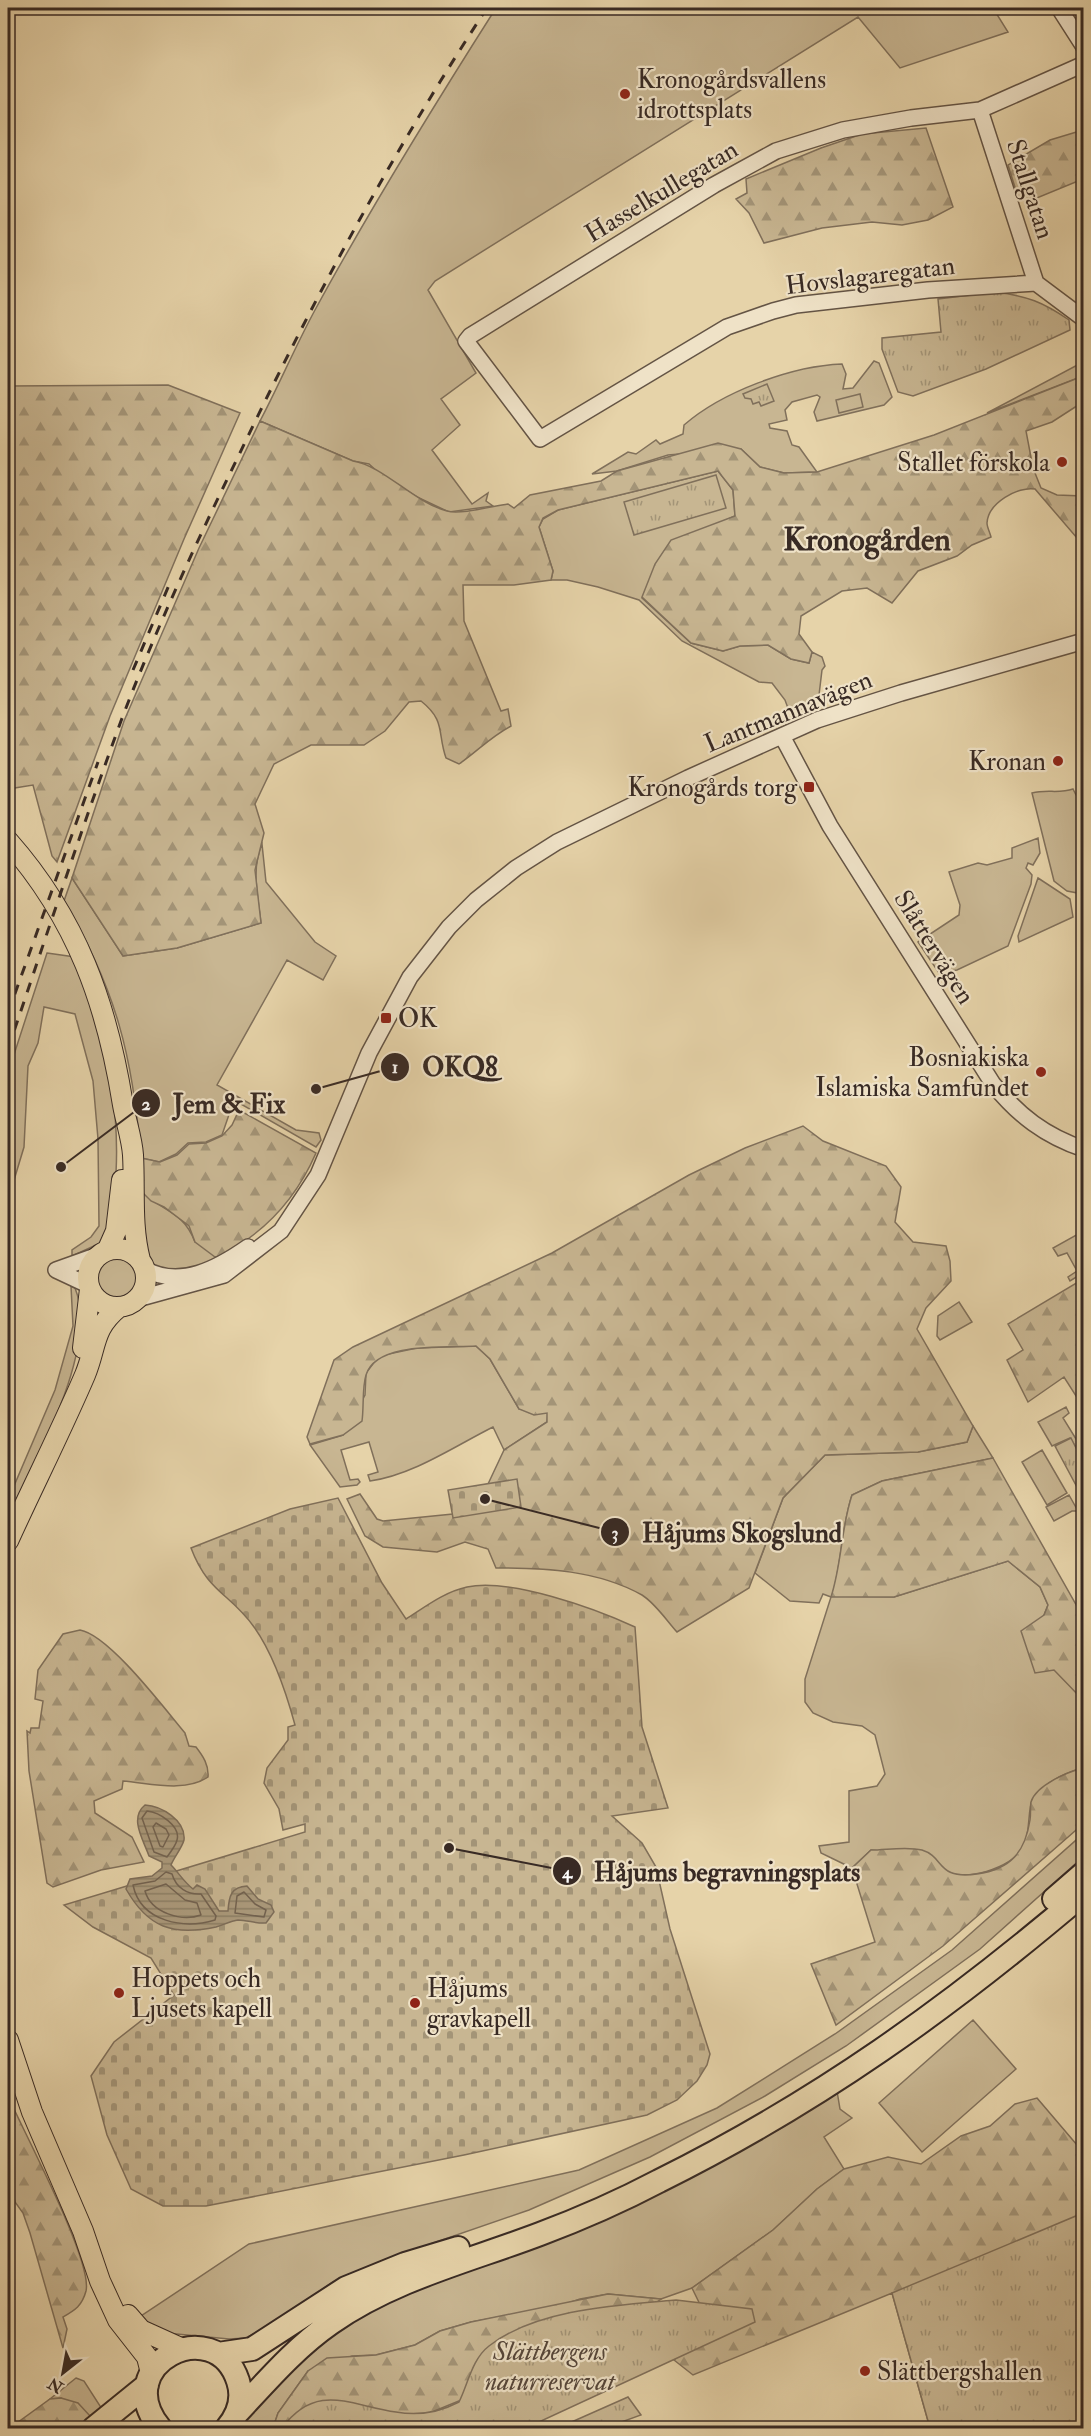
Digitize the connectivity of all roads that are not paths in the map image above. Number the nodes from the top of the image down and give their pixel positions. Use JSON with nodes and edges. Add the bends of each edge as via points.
{"nodes":[{"id":1,"x":1059,"y":8,"type":"edge"},
{"id":2,"x":1083,"y":47,"type":"edge"},
{"id":3,"x":1083,"y":64,"type":"edge"},
{"id":4,"x":980,"y":110,"type":"junction"},
{"id":5,"x":1036,"y":283,"type":"junction"},
{"id":6,"x":1083,"y":319,"type":"edge"},
{"id":7,"x":540,"y":439,"type":"joint"},
{"id":8,"x":1083,"y":641,"type":"edge"},
{"id":9,"x":782,"y":736,"type":"junction"},
{"id":10,"x":8,"y":841,"type":"edge"},
{"id":11,"x":126,"y":1124,"type":"junction"},
{"id":12,"x":1083,"y":1149,"type":"edge"},
{"id":13,"x":291,"y":1215,"type":"junction"},
{"id":14,"x":103,"y":1252,"type":"junction"},
{"id":15,"x":142,"y":1265,"type":"junction"},
{"id":16,"x":89,"y":1287,"type":"junction"},
{"id":17,"x":137,"y":1299,"type":"junction"},
{"id":18,"x":119,"y":1307,"type":"junction"},
{"id":19,"x":75,"y":1395,"type":"junction"},
{"id":20,"x":8,"y":1541,"type":"edge"},
{"id":21,"x":1083,"y":1873,"type":"edge"},
{"id":22,"x":1083,"y":1893,"type":"edge"},
{"id":23,"x":8,"y":2040,"type":"edge"},
{"id":24,"x":8,"y":2072,"type":"edge"},
{"id":25,"x":32,"y":2112,"type":"junction"},
{"id":26,"x":83,"y":2231,"type":"junction"},
{"id":27,"x":183,"y":2349,"type":"junction"},
{"id":28,"x":218,"y":2354,"type":"junction"},
{"id":29,"x":149,"y":2379,"type":"junction"},
{"id":30,"x":232,"y":2421,"type":"edge"},
{"id":31,"x":94,"y":2428,"type":"edge"},
{"id":32,"x":160,"y":2428,"type":"edge"}],
"edges":[{"from":1,"to":2,"type":"street"},
{"from":3,"to":4,"type":"street","name":"Hasselkullegatan"},
{"from":4,"to":5,"type":"street","name":"Stallgatan"},
{"from":4,"to":7,"type":"street","name":"Hasselkullegatan","via":[[843,130],[776,151],[714,184],[470,336],[467,345]]},
{"from":5,"to":6,"type":"street"},
{"from":5,"to":7,"type":"street","name":"Hovslagaregatan","via":[[928,290],[773,311],[727,327]]},
{"from":8,"to":9,"type":"street","name":"Lantmannavägen","via":[[850,708]]},
{"from":9,"to":12,"type":"street","name":"Slåttervägen","via":[[830,826],[993,1084],[1038,1129]]},
{"from":9,"to":13,"type":"street","name":"Lantmannavägen","via":[[557,842],[476,900],[432,946],[395,1000],[318,1175]]},
{"from":10,"to":11,"type":"main road","via":[[63,916],[87,962],[106,1017]]},
{"from":11,"to":14,"type":"main road","via":[[114,1239]]},
{"from":11,"to":15,"type":"main road","via":[[133,1153],[134,1232]]},
{"from":13,"to":15,"type":"street","name":"Lantmannavägen","via":[[239,1254],[209,1269],[172,1278],[154,1275]]},
{"from":13,"to":17,"type":"street","name":"Lantmannavägen","via":[[281,1232],[224,1275]]},
{"from":14,"to":15,"type":"main road","via":[[129,1251]]},
{"from":14,"to":16,"type":"main road","via":[[88,1269]]},
{"from":14,"to":16,"type":"street","via":[[56,1270]]},
{"from":15,"to":17,"type":"main road","via":[[145,1285]]},
{"from":16,"to":18,"type":"main road","via":[[101,1303]]},
{"from":16,"to":19,"type":"main road","via":[[86,1337]]},
{"from":17,"to":18,"type":"main road"},
{"from":18,"to":19,"type":"main road","via":[[100,1326],[88,1368]]},
{"from":19,"to":20,"type":"main road"},
{"from":21,"to":28,"type":"highway","via":[[922,2007],[813,2081],[716,2137],[536,2221],[371,2277],[322,2303],[262,2344],[244,2352]]},
{"from":22,"to":30,"type":"highway","via":[[930,2018],[821,2092],[714,2154],[542,2234],[442,2268],[371,2299],[332,2322],[302,2346]]},
{"from":23,"to":25,"type":"main road"},
{"from":24,"to":25,"type":"main road"},
{"from":25,"to":26,"type":"main road"},
{"from":26,"to":27,"type":"main road","via":[[133,2322],[152,2337]]},
{"from":26,"to":29,"type":"main road","via":[[118,2320],[147,2357]]},
{"from":27,"to":28,"type":"highway"},
{"from":27,"to":29,"type":"highway","via":[[164,2358]]},
{"from":28,"to":30,"type":"highway","via":[[238,2380],[240,2400]]},
{"from":29,"to":31,"type":"highway"},
{"from":29,"to":32,"type":"highway","via":[[148,2409]]}]}
